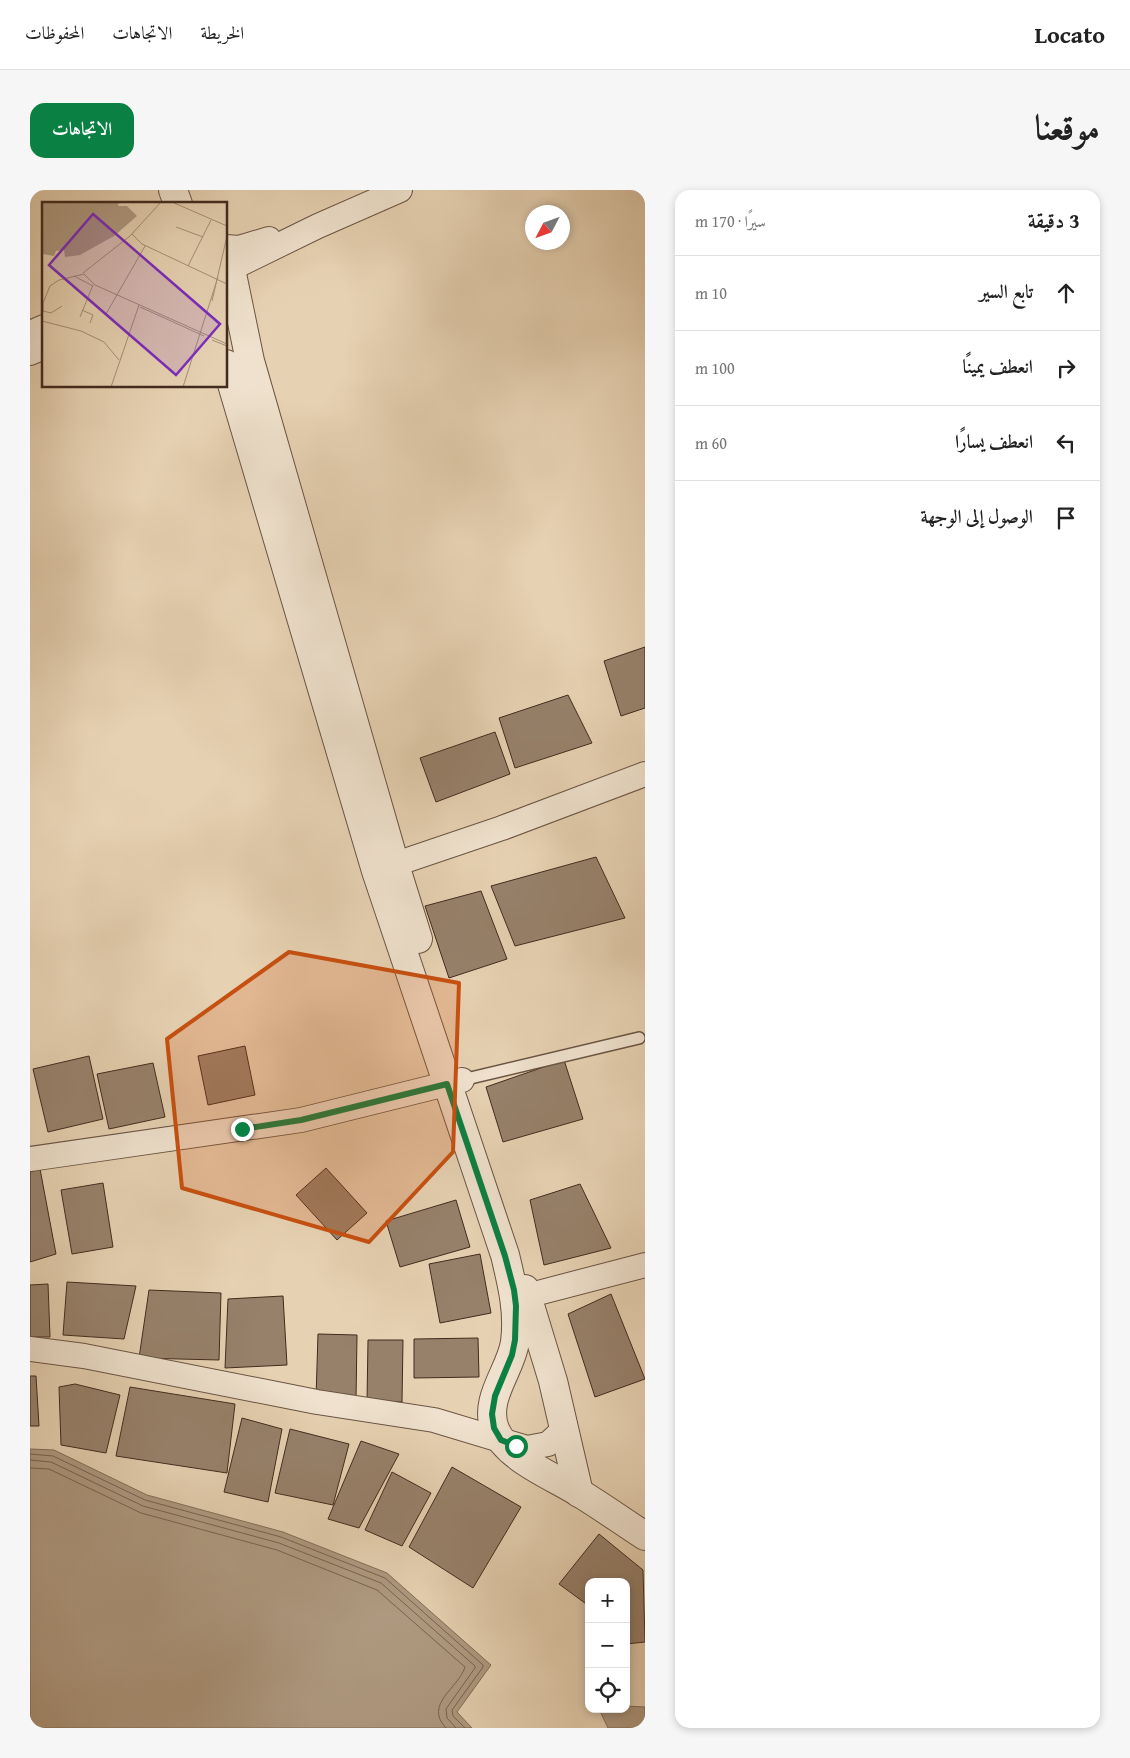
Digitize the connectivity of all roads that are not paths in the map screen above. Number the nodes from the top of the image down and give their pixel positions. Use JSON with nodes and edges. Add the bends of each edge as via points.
{"nodes":[{"id":1,"x":173,"y":190,"type":"edge"},
{"id":2,"x":400,"y":190,"type":"edge"},
{"id":3,"x":177,"y":202,"type":"edge"},
{"id":4,"x":228,"y":263,"type":"edge"},
{"id":5,"x":42,"y":328,"type":"edge"},
{"id":6,"x":30,"y":333,"type":"edge"},
{"id":7,"x":42,"y":348,"type":"edge"},
{"id":8,"x":30,"y":353,"type":"edge"},
{"id":9,"x":228,"y":370,"type":"edge"},
{"id":10,"x":645,"y":774,"type":"edge"},
{"id":11,"x":386,"y":868,"type":"junction"},
{"id":12,"x":639,"y":1038,"type":"dead end"},
{"id":13,"x":454,"y":1082,"type":"junction"},
{"id":14,"x":30,"y":1159,"type":"edge"},
{"id":15,"x":645,"y":1265,"type":"edge"},
{"id":16,"x":521,"y":1298,"type":"junction"},
{"id":17,"x":30,"y":1348,"type":"edge"},
{"id":18,"x":564,"y":1429,"type":"junction"},
{"id":19,"x":501,"y":1440,"type":"junction"},
{"id":20,"x":579,"y":1492,"type":"junction"},
{"id":21,"x":645,"y":1536,"type":"edge"}],
"edges":[{"from":1,"to":3,"type":"street"},
{"from":2,"to":4,"type":"street"},
{"from":4,"to":11,"type":"street","via":[[250,361]]},
{"from":5,"to":6,"type":"street"},
{"from":7,"to":8,"type":"street"},
{"from":9,"to":11,"type":"street"},
{"from":10,"to":11,"type":"street","via":[[545,813]]},
{"from":11,"to":13,"type":"street"},
{"from":12,"to":13,"type":"lane"},
{"from":13,"to":14,"type":"street","via":[[301,1120]]},
{"from":13,"to":16,"type":"street"},
{"from":15,"to":16,"type":"street"},
{"from":16,"to":18,"type":"street","via":[[553,1381]]},
{"from":16,"to":19,"type":"street","via":[[512,1355],[495,1396],[492,1414],[494,1428]]},
{"from":17,"to":19,"type":"street","via":[[317,1402],[434,1420]]},
{"from":18,"to":19,"type":"street","via":[[548,1444],[538,1447],[516,1446]]},
{"from":18,"to":20,"type":"street"},
{"from":19,"to":20,"type":"street","via":[[524,1460]]},
{"from":20,"to":21,"type":"street"}]}
